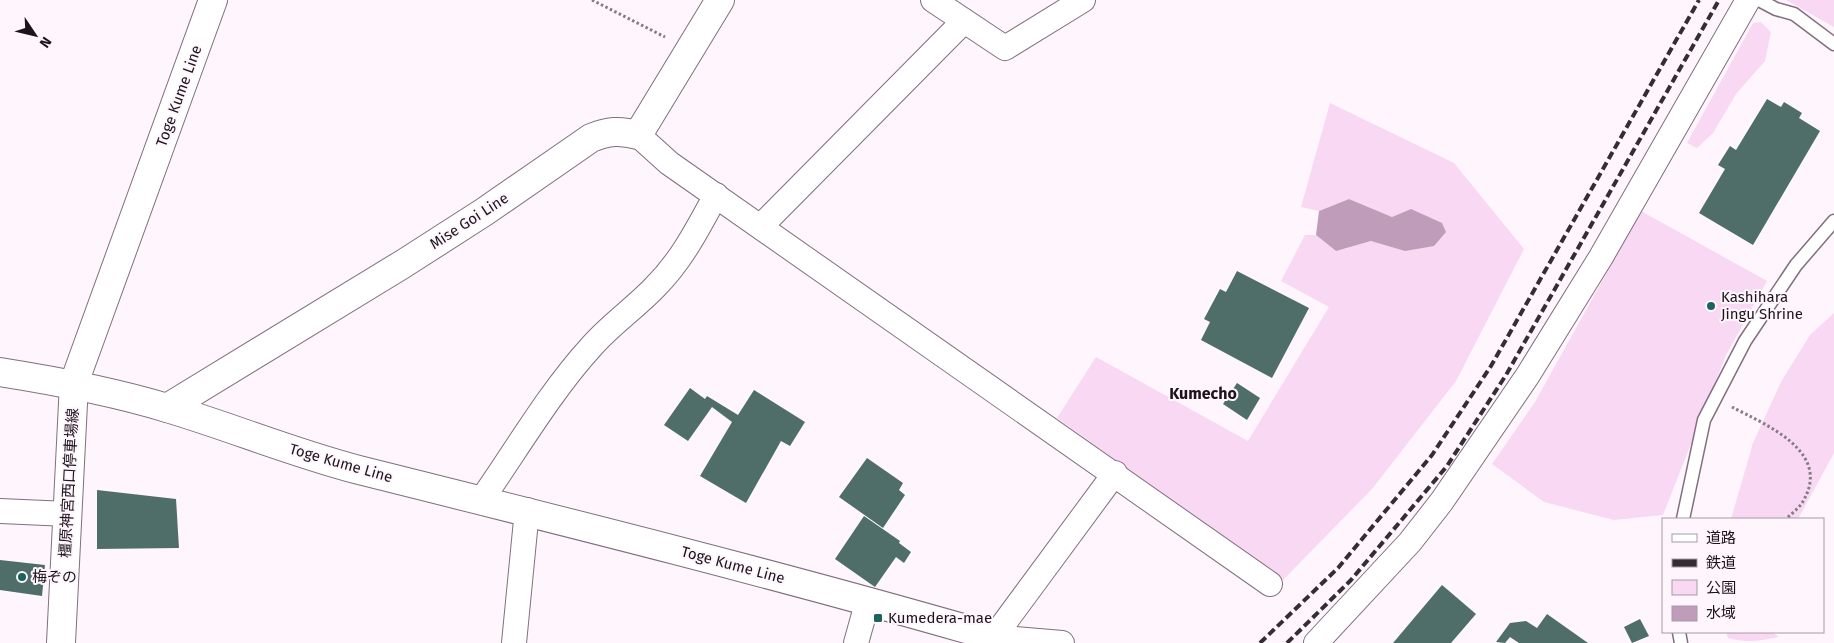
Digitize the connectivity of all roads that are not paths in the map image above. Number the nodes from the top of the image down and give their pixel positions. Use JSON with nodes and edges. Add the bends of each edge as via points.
{"nodes":[{"id":1,"x":214,"y":0,"type":"edge"},
{"id":2,"x":720,"y":0,"type":"edge"},
{"id":3,"x":933,"y":0,"type":"edge"},
{"id":4,"x":1083,"y":0,"type":"edge"},
{"id":5,"x":1748,"y":0,"type":"edge"},
{"id":6,"x":1759,"y":0,"type":"edge"},
{"id":7,"x":964,"y":21,"type":"junction"},
{"id":8,"x":1834,"y":44,"type":"edge"},
{"id":9,"x":638,"y":135,"type":"junction"},
{"id":10,"x":716,"y":195,"type":"junction"},
{"id":11,"x":1834,"y":221,"type":"edge"},
{"id":12,"x":761,"y":226,"type":"junction"},
{"id":13,"x":0,"y":372,"type":"edge"},
{"id":14,"x":74,"y":383,"type":"junction"},
{"id":15,"x":167,"y":408,"type":"junction"},
{"id":16,"x":1115,"y":473,"type":"junction"},
{"id":17,"x":482,"y":499,"type":"junction"},
{"id":18,"x":527,"y":510,"type":"junction"},
{"id":19,"x":0,"y":511,"type":"edge"},
{"id":20,"x":68,"y":514,"type":"junction"},
{"id":21,"x":1683,"y":518,"type":"edge"},
{"id":22,"x":1270,"y":584,"type":"dead end"},
{"id":23,"x":868,"y":600,"type":"junction"},
{"id":24,"x":999,"y":640,"type":"edge"},
{"id":25,"x":61,"y":643,"type":"edge"},
{"id":26,"x":514,"y":643,"type":"edge"},
{"id":27,"x":856,"y":643,"type":"edge"},
{"id":28,"x":1062,"y":643,"type":"edge"},
{"id":29,"x":1316,"y":643,"type":"edge"}],
"edges":[{"from":1,"to":14,"type":"main road","name":"Toge Kume Line"},
{"from":2,"to":9,"type":"main road"},
{"from":3,"to":7,"type":"street"},
{"from":4,"to":7,"type":"street","via":[[1005,48]]},
{"from":5,"to":29,"type":"street","via":[[1601,257],[1528,375],[1410,542]]},
{"from":6,"to":8,"type":"lane","via":[[1794,14]]},
{"from":7,"to":12,"type":"street"},
{"from":9,"to":10,"type":"street"},
{"from":9,"to":15,"type":"main road","name":"Mise Goi Line","via":[[624,131],[607,132],[591,138],[403,264]]},
{"from":10,"to":12,"type":"street"},
{"from":10,"to":17,"type":"street","via":[[690,244],[672,269],[591,347]]},
{"from":11,"to":21,"type":"lane","via":[[1796,265],[1746,341],[1704,420]]},
{"from":12,"to":16,"type":"street"},
{"from":13,"to":14,"type":"main road"},
{"from":14,"to":15,"type":"main road","name":"Toge Kume Line"},
{"from":14,"to":20,"type":"main road","name":"橿原神宮西口停車場線"},
{"from":15,"to":17,"type":"main road","name":"Toge Kume Line","via":[[356,469]]},
{"from":16,"to":22,"type":"street"},
{"from":16,"to":24,"type":"street"},
{"from":17,"to":18,"type":"main road","name":"Toge Kume Line"},
{"from":18,"to":23,"type":"main road","name":"Toge Kume Line"},
{"from":18,"to":26,"type":"street"},
{"from":19,"to":20,"type":"street"},
{"from":20,"to":25,"type":"main road","name":"橿原神宮西口停車場線"},
{"from":23,"to":24,"type":"main road","name":"Toge Kume Line"},
{"from":23,"to":27,"type":"street"},
{"from":24,"to":28,"type":"street"}]}
